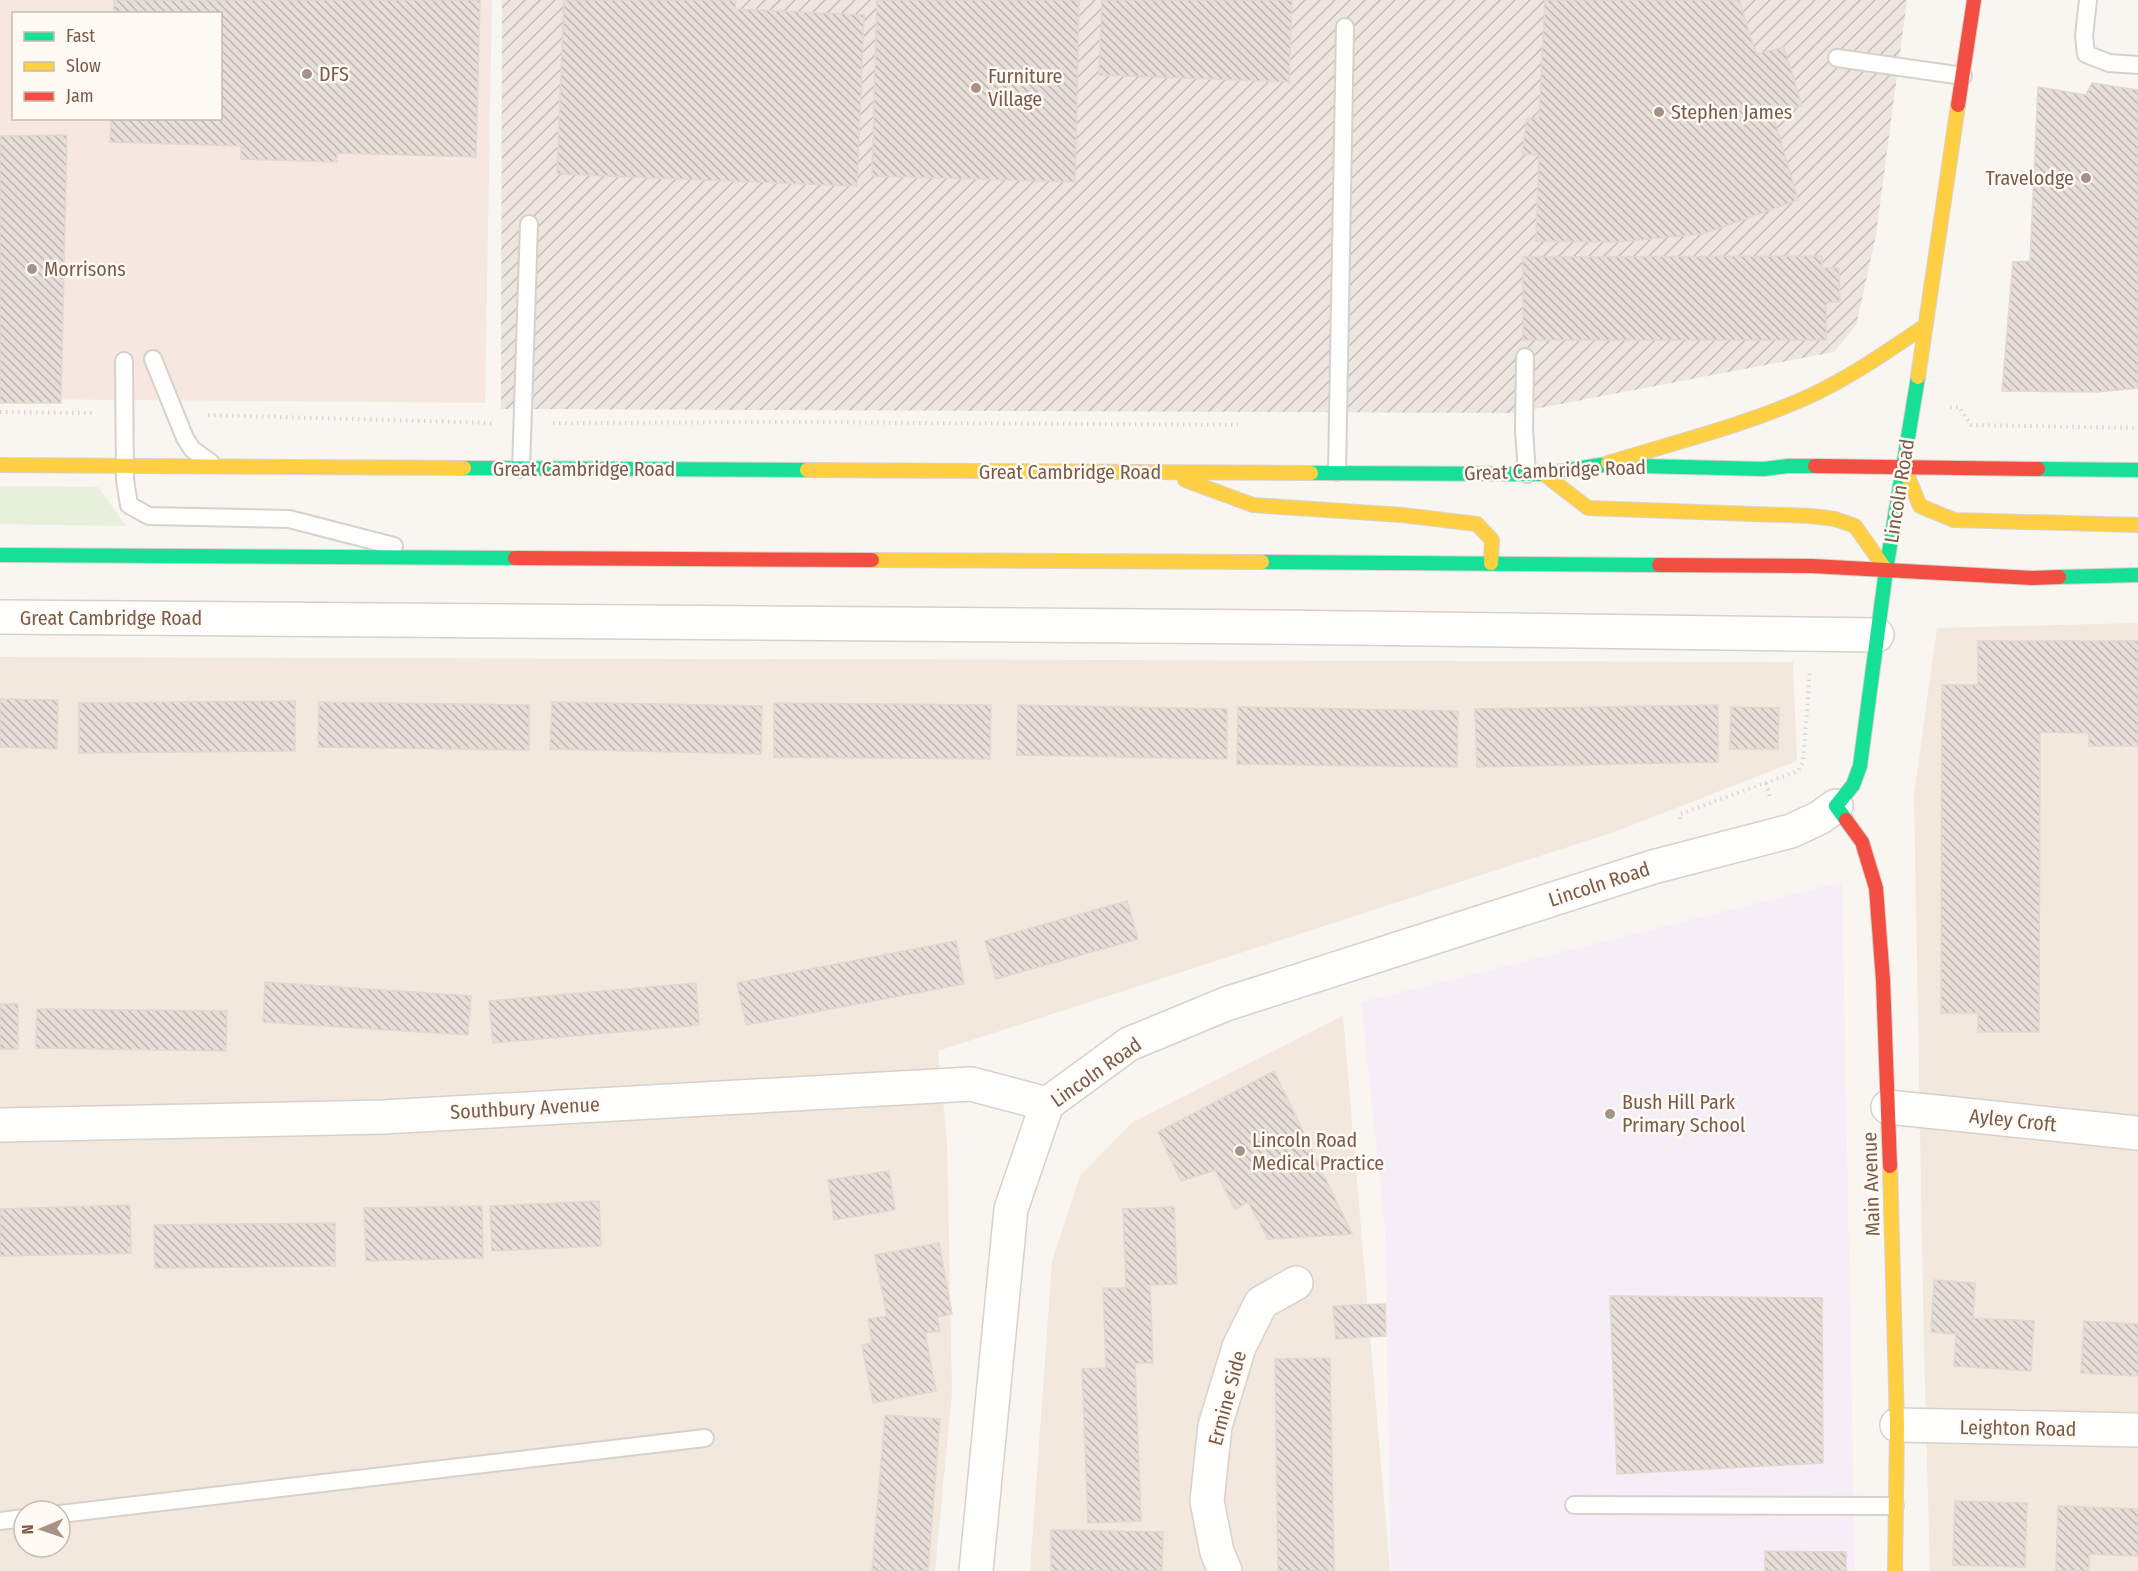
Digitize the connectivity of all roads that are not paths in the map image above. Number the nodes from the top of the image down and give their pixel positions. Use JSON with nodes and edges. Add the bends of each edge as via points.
{"nodes":[{"id":1,"x":1974,"y":0,"type":"edge"},
{"id":2,"x":2088,"y":0,"type":"edge"},
{"id":3,"x":1345,"y":27,"type":"dead end"},
{"id":4,"x":1837,"y":58,"type":"dead end"},
{"id":5,"x":2138,"y":65,"type":"edge"},
{"id":6,"x":1963,"y":76,"type":"junction"},
{"id":7,"x":529,"y":224,"type":"dead end"},
{"id":8,"x":1925,"y":326,"type":"junction"},
{"id":9,"x":1525,"y":357,"type":"dead end"},
{"id":10,"x":153,"y":359,"type":"dead end"},
{"id":11,"x":124,"y":361,"type":"dead end"},
{"id":12,"x":0,"y":465,"type":"edge"},
{"id":13,"x":1600,"y":465,"type":"junction"},
{"id":14,"x":125,"y":466,"type":"junction"},
{"id":15,"x":217,"y":466,"type":"junction"},
{"id":16,"x":1904,"y":467,"type":"junction"},
{"id":17,"x":521,"y":469,"type":"junction"},
{"id":18,"x":2138,"y":470,"type":"edge"},
{"id":19,"x":1163,"y":472,"type":"junction"},
{"id":20,"x":1337,"y":472,"type":"junction"},
{"id":21,"x":1536,"y":474,"type":"junction"},
{"id":22,"x":2138,"y":525,"type":"edge"},
{"id":23,"x":0,"y":555,"type":"edge"},
{"id":24,"x":438,"y":557,"type":"junction"},
{"id":25,"x":1491,"y":563,"type":"junction"},
{"id":26,"x":1886,"y":570,"type":"junction"},
{"id":27,"x":2138,"y":575,"type":"edge"},
{"id":28,"x":0,"y":617,"type":"edge"},
{"id":29,"x":1877,"y":634,"type":"junction"},
{"id":30,"x":1836,"y":806,"type":"junction"},
{"id":31,"x":1047,"y":1104,"type":"junction"},
{"id":32,"x":1888,"y":1107,"type":"junction"},
{"id":33,"x":0,"y":1125,"type":"edge"},
{"id":34,"x":2138,"y":1133,"type":"edge"},
{"id":35,"x":1296,"y":1283,"type":"dead end"},
{"id":36,"x":1898,"y":1425,"type":"junction"},
{"id":37,"x":2138,"y":1430,"type":"edge"},
{"id":38,"x":705,"y":1438,"type":"dead end"},
{"id":39,"x":1574,"y":1505,"type":"dead end"},
{"id":40,"x":1895,"y":1506,"type":"junction"},
{"id":41,"x":72,"y":1513,"type":"edge"},
{"id":42,"x":976,"y":1571,"type":"edge"},
{"id":43,"x":1225,"y":1571,"type":"edge"},
{"id":44,"x":1895,"y":1571,"type":"edge"}],
"edges":[{"from":1,"to":6,"type":"main road","name":"Lincoln Road"},
{"from":2,"to":5,"type":"lane","via":[[2086,54],[2109,63]]},
{"from":3,"to":20,"type":"lane"},
{"from":4,"to":6,"type":"lane"},
{"from":6,"to":8,"type":"main road","name":"Lincoln Road"},
{"from":7,"to":17,"type":"lane"},
{"from":8,"to":13,"type":"main road","via":[[1864,367],[1795,402]]},
{"from":8,"to":16,"type":"main road","name":"Lincoln Road"},
{"from":9,"to":21,"type":"lane","via":[[1524,429]]},
{"from":10,"to":15,"type":"lane","via":[[185,438],[192,449]]},
{"from":11,"to":14,"type":"lane"},
{"from":12,"to":14,"type":"main road","name":"Great Cambridge Road"},
{"from":13,"to":16,"type":"main road","name":"Great Cambridge Road"},
{"from":13,"to":21,"type":"main road","name":"Great Cambridge Road"},
{"from":14,"to":15,"type":"main road","name":"Great Cambridge Road"},
{"from":14,"to":24,"type":"lane","via":[[129,505],[149,516],[289,519]]},
{"from":15,"to":17,"type":"main road","name":"Great Cambridge Road"},
{"from":16,"to":18,"type":"main road","name":"Great Cambridge Road"},
{"from":16,"to":22,"type":"main road","via":[[1920,506],[1954,520]]},
{"from":16,"to":26,"type":"main road","name":"Lincoln Road"},
{"from":17,"to":19,"type":"main road","name":"Great Cambridge Road"},
{"from":19,"to":20,"type":"main road","name":"Great Cambridge Road"},
{"from":19,"to":25,"type":"main road","via":[[1253,505],[1477,524],[1492,540]]},
{"from":20,"to":21,"type":"main road","name":"Great Cambridge Road"},
{"from":21,"to":26,"type":"main road","via":[[1588,508],[1835,519],[1856,526]]},
{"from":23,"to":24,"type":"main road"},
{"from":24,"to":25,"type":"main road"},
{"from":25,"to":26,"type":"main road"},
{"from":26,"to":27,"type":"main road","via":[[2021,578]]},
{"from":26,"to":29,"type":"main road","name":"Lincoln Road"},
{"from":28,"to":29,"type":"street","name":"Great Cambridge Road"},
{"from":29,"to":30,"type":"main road","name":"Lincoln Road","via":[[1860,766]]},
{"from":30,"to":31,"type":"street","name":"Lincoln Road","via":[[1791,831],[1653,867],[1226,1004],[1129,1044]]},
{"from":30,"to":32,"type":"main road","name":"Main Avenue","via":[[1862,842],[1876,888]]},
{"from":31,"to":33,"type":"street","name":"Southbury Avenue","via":[[971,1084],[383,1117]]},
{"from":31,"to":42,"type":"street","name":"Lincoln Road","via":[[1011,1209]]},
{"from":32,"to":34,"type":"street","name":"Ayley Croft"},
{"from":32,"to":36,"type":"main road","name":"Main Avenue"},
{"from":35,"to":43,"type":"street","name":"Ermine Side","via":[[1261,1303],[1239,1347],[1215,1426],[1207,1501],[1216,1552]]},
{"from":36,"to":37,"type":"street","name":"Leighton Road"},
{"from":36,"to":40,"type":"main road","name":"Main Avenue"},
{"from":38,"to":41,"type":"lane"},
{"from":39,"to":40,"type":"lane"},
{"from":40,"to":44,"type":"main road","name":"Main Avenue"}]}
